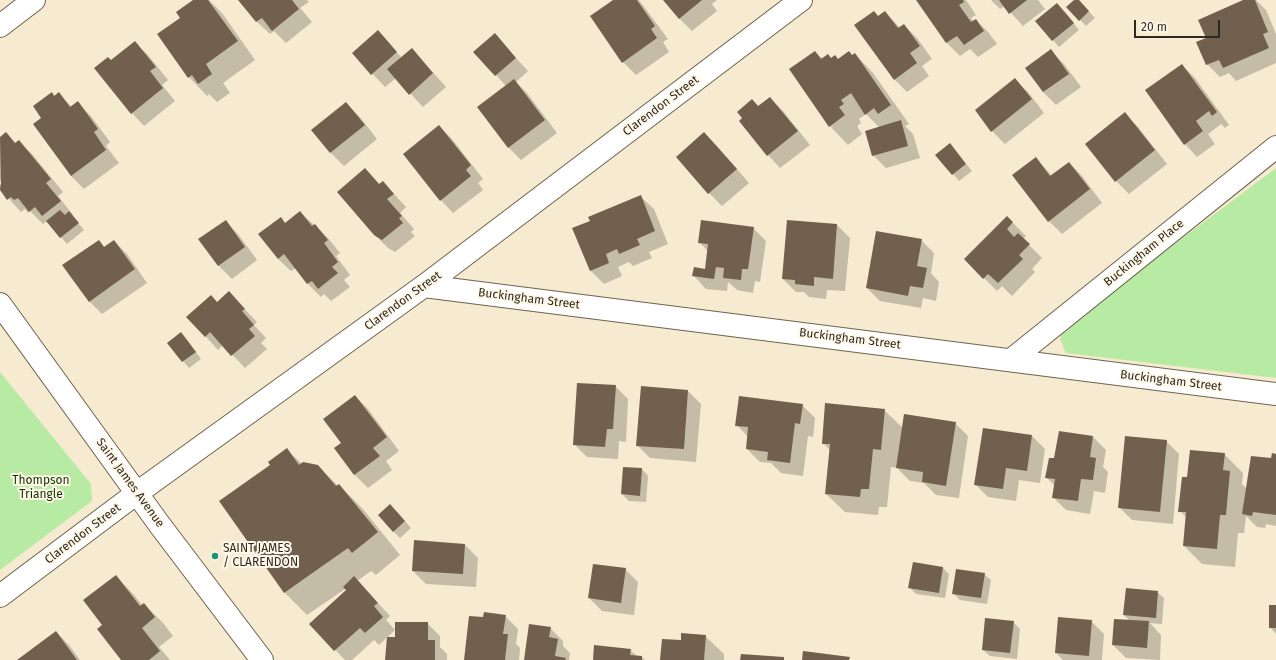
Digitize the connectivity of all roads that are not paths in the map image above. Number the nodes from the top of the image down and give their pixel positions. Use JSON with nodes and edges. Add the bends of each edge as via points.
{"nodes":[{"id":1,"x":34,"y":0,"type":"edge"},
{"id":2,"x":801,"y":0,"type":"edge"},
{"id":3,"x":0,"y":26,"type":"edge"},
{"id":4,"x":1276,"y":147,"type":"edge"},
{"id":5,"x":424,"y":286,"type":"junction"},
{"id":6,"x":0,"y":304,"type":"edge"},
{"id":7,"x":1011,"y":360,"type":"junction"},
{"id":8,"x":1276,"y":394,"type":"edge"},
{"id":9,"x":137,"y":493,"type":"junction"},
{"id":10,"x":0,"y":596,"type":"edge"},
{"id":11,"x":262,"y":660,"type":"edge"}],
"edges":[{"from":1,"to":3,"type":"street"},
{"from":2,"to":5,"type":"street","name":"Clarendon Street"},
{"from":4,"to":7,"type":"street","name":"Buckingham Place"},
{"from":5,"to":7,"type":"street","name":"Buckingham Street"},
{"from":5,"to":9,"type":"street","name":"Clarendon Street"},
{"from":6,"to":9,"type":"street","name":"Saint James Avenue"},
{"from":7,"to":8,"type":"street","name":"Buckingham Street"},
{"from":9,"to":10,"type":"street","name":"Clarendon Street"},
{"from":9,"to":11,"type":"street","name":"Saint James Avenue"}]}
